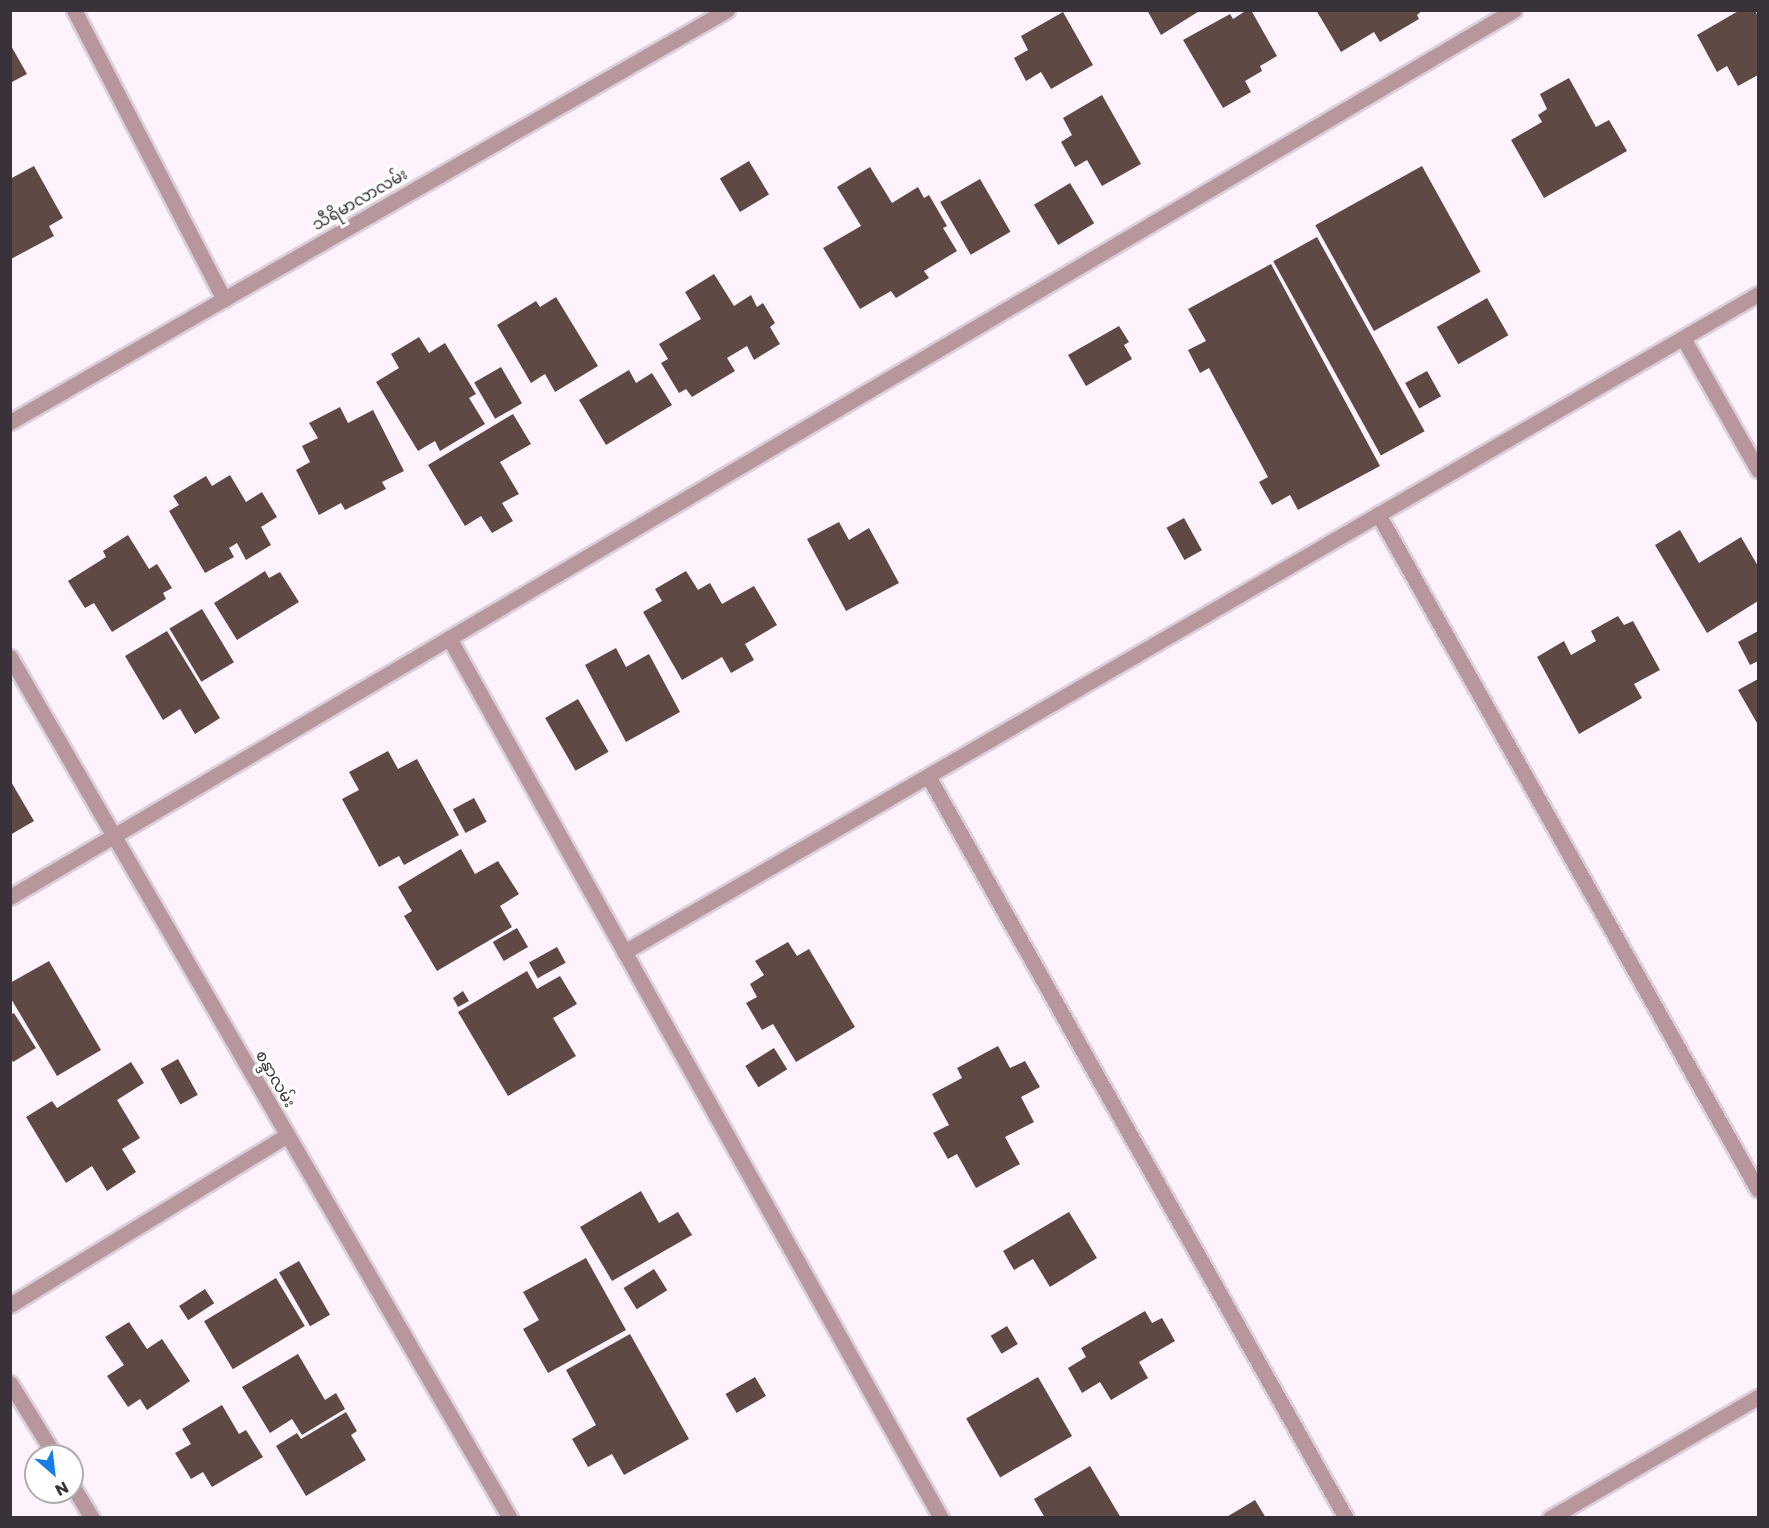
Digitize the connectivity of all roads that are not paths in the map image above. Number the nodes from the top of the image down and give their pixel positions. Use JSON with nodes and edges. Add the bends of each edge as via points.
{"nodes":[{"id":1,"x":74,"y":10,"type":"edge"},
{"id":2,"x":728,"y":10,"type":"edge"},
{"id":3,"x":1514,"y":10,"type":"edge"},
{"id":4,"x":1758,"y":294,"type":"edge"},
{"id":5,"x":224,"y":299,"type":"junction"},
{"id":6,"x":1683,"y":338,"type":"junction"},
{"id":7,"x":10,"y":422,"type":"edge"},
{"id":8,"x":1758,"y":470,"type":"edge"},
{"id":9,"x":1378,"y":514,"type":"junction"},
{"id":10,"x":449,"y":638,"type":"junction"},
{"id":11,"x":10,"y":657,"type":"edge"},
{"id":12,"x":928,"y":776,"type":"junction"},
{"id":13,"x":112,"y":836,"type":"junction"},
{"id":14,"x":10,"y":897,"type":"edge"},
{"id":15,"x":624,"y":952,"type":"junction"},
{"id":16,"x":287,"y":1135,"type":"junction"},
{"id":17,"x":1758,"y":1190,"type":"edge"},
{"id":18,"x":10,"y":1305,"type":"edge"},
{"id":19,"x":10,"y":1383,"type":"edge"},
{"id":20,"x":1758,"y":1397,"type":"edge"},
{"id":21,"x":48,"y":1444,"type":"edge"},
{"id":22,"x":84,"y":1504,"type":"edge"},
{"id":23,"x":92,"y":1518,"type":"edge"},
{"id":24,"x":510,"y":1518,"type":"edge"},
{"id":25,"x":941,"y":1518,"type":"edge"},
{"id":26,"x":1346,"y":1518,"type":"edge"},
{"id":27,"x":1550,"y":1518,"type":"edge"}],
"edges":[{"from":1,"to":5,"type":"street"},
{"from":2,"to":5,"type":"street","name":"သီရိမာလာလမ်း"},
{"from":3,"to":10,"type":"street"},
{"from":4,"to":6,"type":"street"},
{"from":5,"to":7,"type":"street","name":"သီရိမာလာလမ်း"},
{"from":6,"to":8,"type":"street"},
{"from":6,"to":9,"type":"street"},
{"from":9,"to":12,"type":"street"},
{"from":9,"to":17,"type":"street"},
{"from":10,"to":13,"type":"street"},
{"from":10,"to":15,"type":"street"},
{"from":11,"to":13,"type":"street","name":"စန္ဒာလမ်း"},
{"from":12,"to":15,"type":"street"},
{"from":12,"to":26,"type":"street"},
{"from":13,"to":14,"type":"street"},
{"from":13,"to":16,"type":"street","name":"စန္ဒာလမ်း"},
{"from":15,"to":25,"type":"street"},
{"from":16,"to":18,"type":"street"},
{"from":16,"to":24,"type":"street","name":"စန္ဒာလမ်း"},
{"from":19,"to":21,"type":"street"},
{"from":20,"to":27,"type":"street"},
{"from":22,"to":23,"type":"street"}]}
